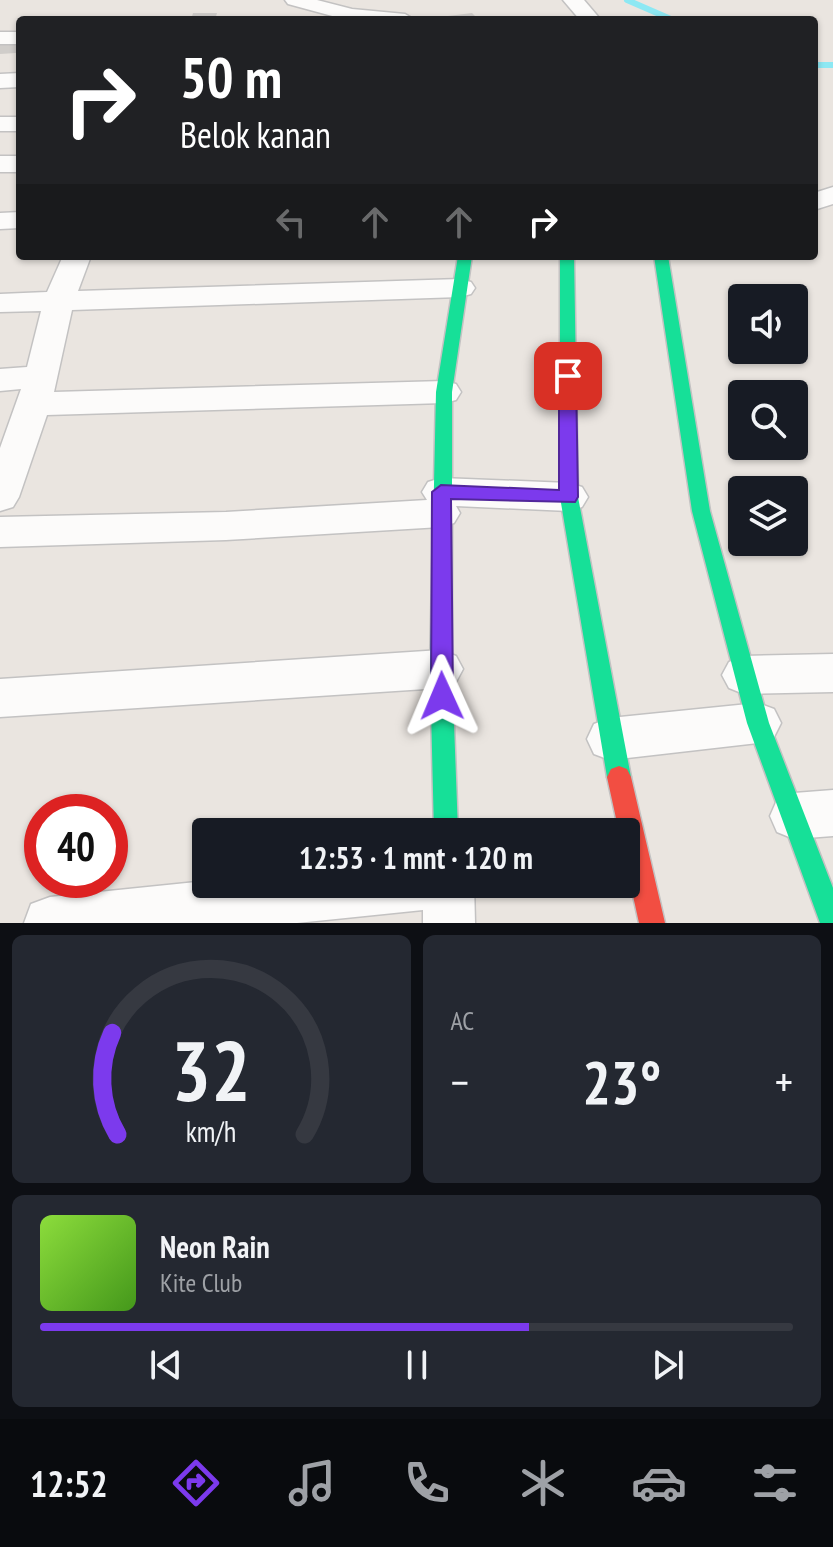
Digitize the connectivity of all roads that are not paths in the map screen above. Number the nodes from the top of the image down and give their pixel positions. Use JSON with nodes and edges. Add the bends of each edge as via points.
{"nodes":[{"id":1,"x":295,"y":0,"type":"edge"},
{"id":2,"x":573,"y":0,"type":"edge"},
{"id":3,"x":362,"y":16,"type":"edge"},
{"id":4,"x":587,"y":16,"type":"edge"},
{"id":5,"x":75,"y":260,"type":"edge"},
{"id":6,"x":464,"y":260,"type":"edge"},
{"id":7,"x":567,"y":260,"type":"edge"},
{"id":8,"x":662,"y":260,"type":"edge"},
{"id":9,"x":460,"y":288,"type":"junction"},
{"id":10,"x":59,"y":301,"type":"junction"},
{"id":11,"x":0,"y":303,"type":"edge"},
{"id":12,"x":0,"y":380,"type":"edge"},
{"id":13,"x":37,"y":390,"type":"junction"},
{"id":14,"x":444,"y":392,"type":"junction"},
{"id":15,"x":0,"y":497,"type":"edge"},
{"id":16,"x":569,"y":497,"type":"junction"},
{"id":17,"x":441,"y":502,"type":"junction"},
{"id":18,"x":0,"y":532,"type":"edge"},
{"id":19,"x":441,"y":669,"type":"junction"},
{"id":20,"x":833,"y":673,"type":"edge"},
{"id":21,"x":744,"y":675,"type":"junction"},
{"id":22,"x":0,"y":698,"type":"edge"},
{"id":23,"x":758,"y":723,"type":"junction"},
{"id":24,"x":610,"y":739,"type":"junction"},
{"id":25,"x":814,"y":815,"type":"edge"},
{"id":26,"x":446,"y":818,"type":"edge"},
{"id":27,"x":290,"y":898,"type":"edge"},
{"id":28,"x":448,"y":898,"type":"edge"},
{"id":29,"x":833,"y":922,"type":"edge"},
{"id":30,"x":50,"y":923,"type":"edge"},
{"id":31,"x":449,"y":923,"type":"edge"},
{"id":32,"x":652,"y":923,"type":"edge"}],
"edges":[{"from":1,"to":3,"type":"street"},
{"from":2,"to":4,"type":"street"},
{"from":5,"to":10,"type":"street"},
{"from":6,"to":9,"type":"street"},
{"from":7,"to":16,"type":"street"},
{"from":8,"to":21,"type":"street","via":[[701,511]]},
{"from":9,"to":10,"type":"street"},
{"from":9,"to":14,"type":"street"},
{"from":10,"to":11,"type":"street"},
{"from":10,"to":13,"type":"street"},
{"from":12,"to":13,"type":"street"},
{"from":13,"to":14,"type":"street"},
{"from":13,"to":15,"type":"street"},
{"from":14,"to":17,"type":"street"},
{"from":16,"to":17,"type":"street"},
{"from":16,"to":24,"type":"street"},
{"from":17,"to":18,"type":"street","via":[[226,526]]},
{"from":17,"to":19,"type":"street"},
{"from":19,"to":22,"type":"street"},
{"from":19,"to":26,"type":"street"},
{"from":20,"to":21,"type":"street"},
{"from":21,"to":23,"type":"street"},
{"from":23,"to":24,"type":"street"},
{"from":23,"to":25,"type":"street"},
{"from":24,"to":32,"type":"street"},
{"from":25,"to":29,"type":"street"},
{"from":27,"to":30,"type":"street"},
{"from":28,"to":31,"type":"street"}]}
